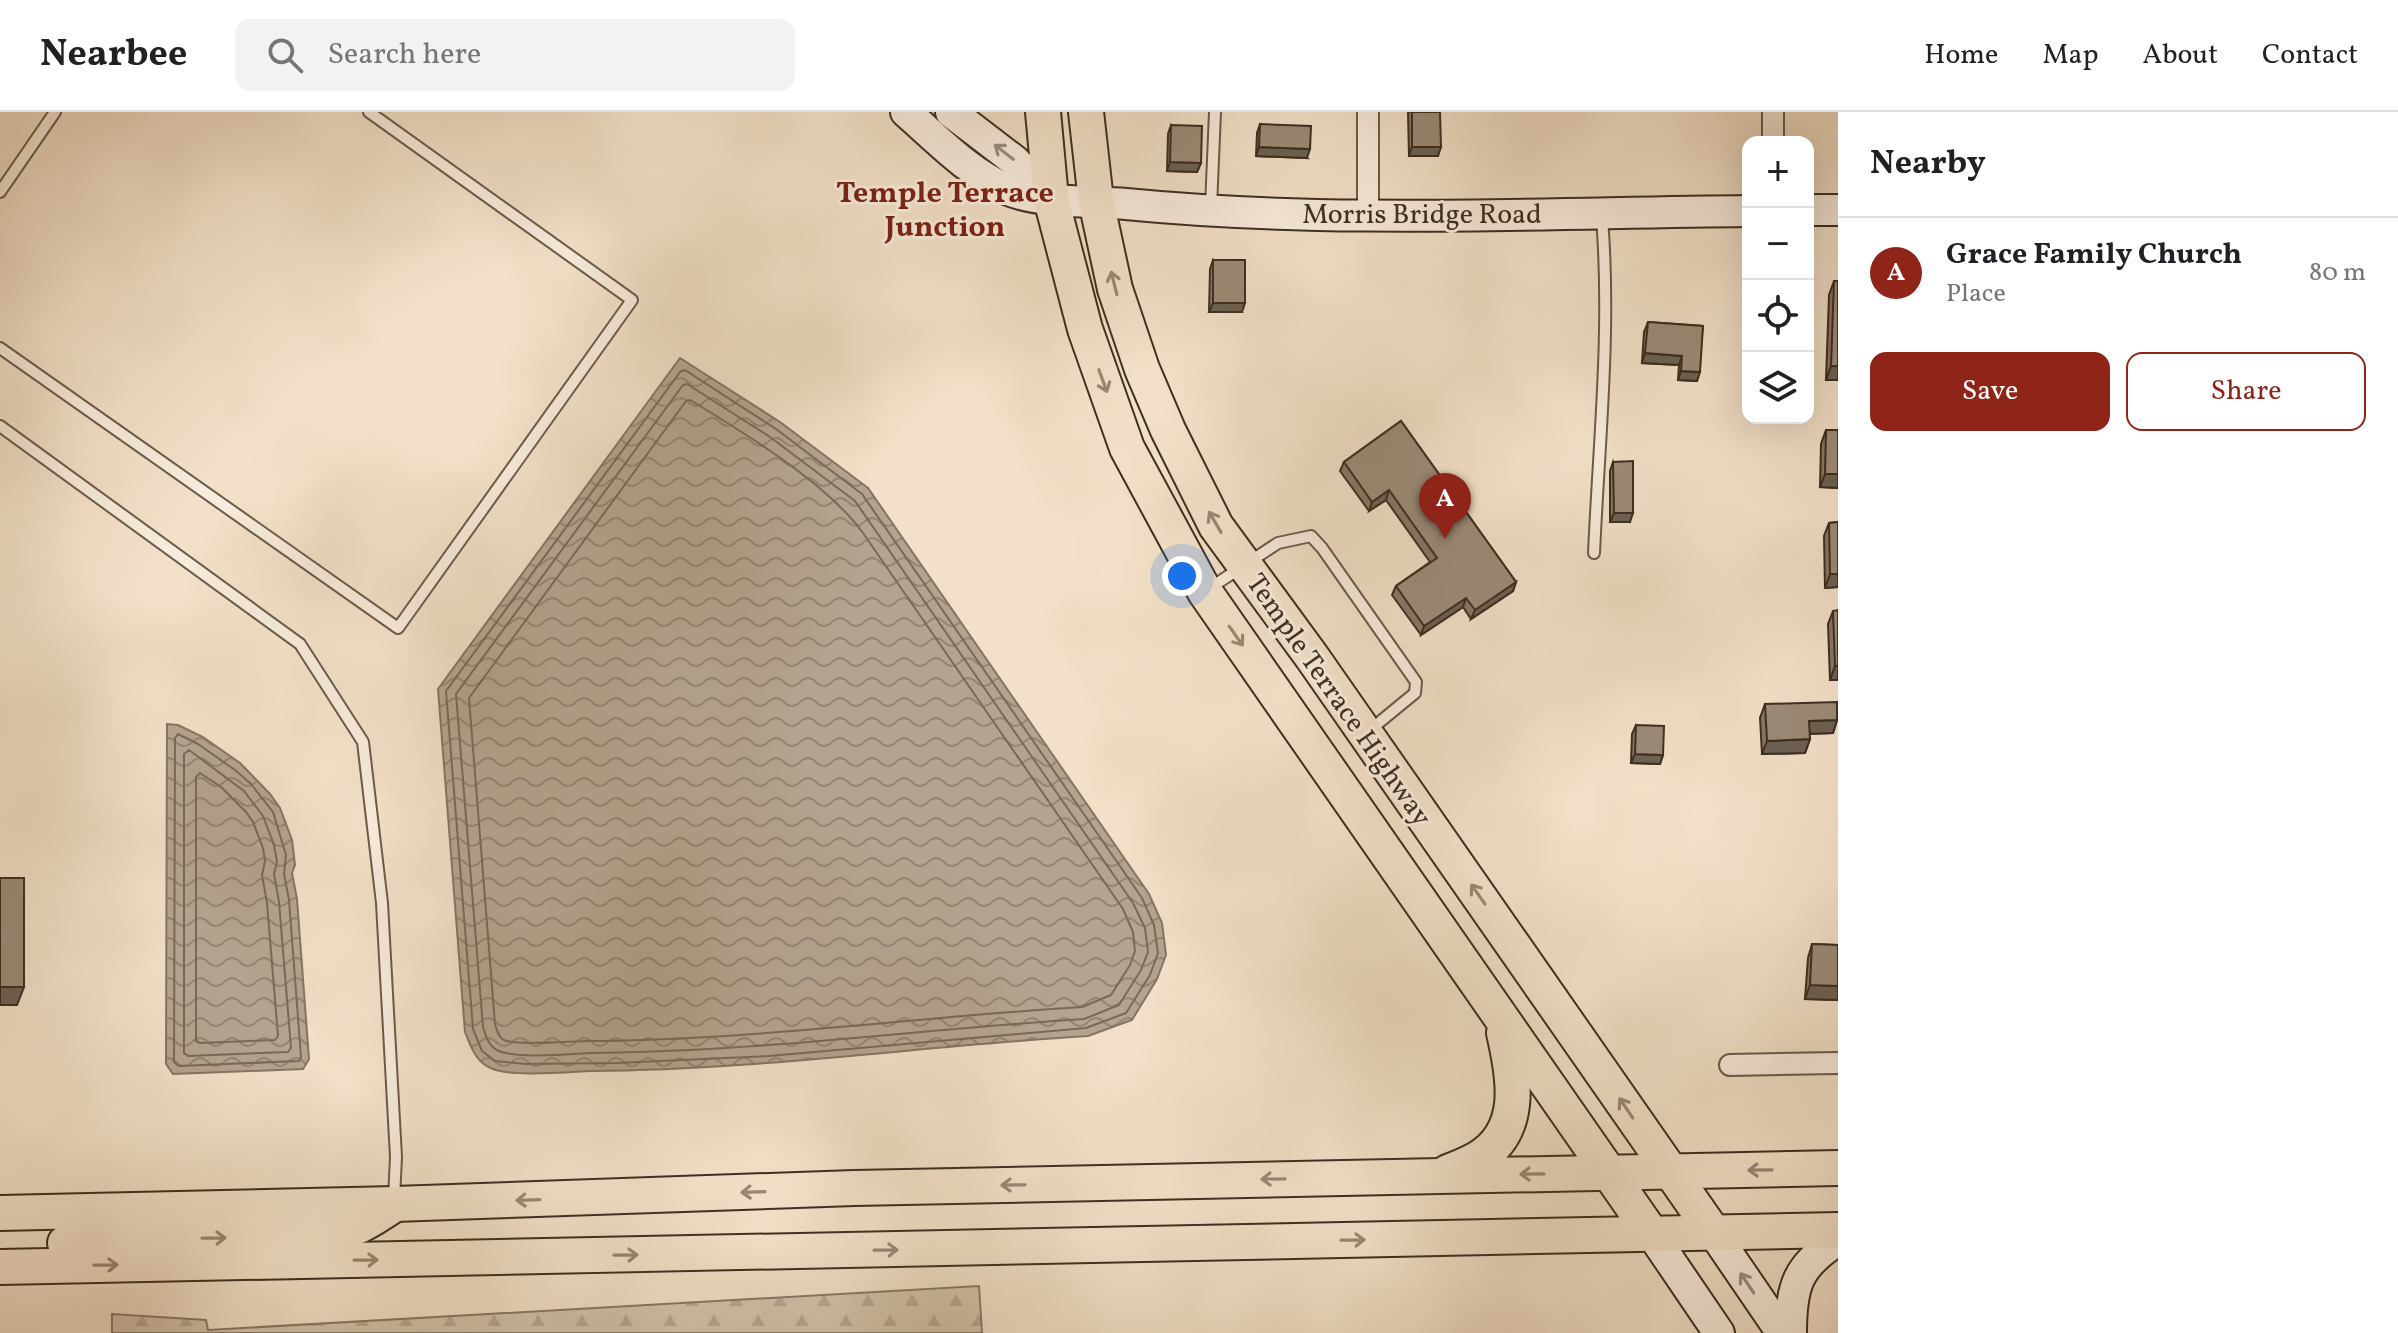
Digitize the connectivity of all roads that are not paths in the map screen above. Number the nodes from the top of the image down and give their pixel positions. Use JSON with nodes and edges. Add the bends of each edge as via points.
{"nodes":[{"id":1,"x":55,"y":112,"type":"edge"},
{"id":2,"x":369,"y":112,"type":"edge"},
{"id":3,"x":906,"y":112,"type":"edge"},
{"id":4,"x":951,"y":112,"type":"edge"},
{"id":5,"x":1043,"y":112,"type":"edge"},
{"id":6,"x":1086,"y":112,"type":"edge"},
{"id":7,"x":1215,"y":112,"type":"edge"},
{"id":8,"x":1368,"y":112,"type":"edge"},
{"id":9,"x":1773,"y":112,"type":"edge"},
{"id":10,"x":1773,"y":136,"type":"edge"},
{"id":11,"x":0,"y":192,"type":"edge"},
{"id":12,"x":1051,"y":199,"type":"junction"},
{"id":13,"x":1096,"y":201,"type":"junction"},
{"id":14,"x":1814,"y":210,"type":"edge"},
{"id":15,"x":1838,"y":210,"type":"edge"},
{"id":16,"x":1742,"y":211,"type":"edge"},
{"id":17,"x":1601,"y":212,"type":"junction"},
{"id":18,"x":1211,"y":213,"type":"junction"},
{"id":19,"x":1368,"y":215,"type":"junction"},
{"id":20,"x":0,"y":348,"type":"edge"},
{"id":21,"x":0,"y":426,"type":"edge"},
{"id":22,"x":1594,"y":553,"type":"dead end"},
{"id":23,"x":1244,"y":565,"type":"junction"},
{"id":24,"x":1205,"y":592,"type":"junction"},
{"id":25,"x":1366,"y":734,"type":"junction"},
{"id":26,"x":1499,"y":1014,"type":"junction"},
{"id":27,"x":1838,"y":1063,"type":"edge"},
{"id":28,"x":1730,"y":1065,"type":"dead end"},
{"id":29,"x":1838,"y":1168,"type":"edge"},
{"id":30,"x":1670,"y":1172,"type":"junction"},
{"id":31,"x":1610,"y":1173,"type":"junction"},
{"id":32,"x":1440,"y":1176,"type":"junction"},
{"id":33,"x":394,"y":1204,"type":"junction"},
{"id":34,"x":0,"y":1213,"type":"edge"},
{"id":35,"x":1838,"y":1230,"type":"edge"},
{"id":36,"x":1713,"y":1232,"type":"junction"},
{"id":37,"x":1651,"y":1233,"type":"junction"},
{"id":38,"x":1838,"y":1240,"type":"edge"},
{"id":39,"x":1,"y":1267,"type":"edge"},
{"id":40,"x":1719,"y":1333,"type":"edge"},
{"id":41,"x":1782,"y":1333,"type":"edge"},
{"id":42,"x":1791,"y":1333,"type":"edge"}],
"edges":[{"from":1,"to":11,"type":"lane"},
{"from":2,"to":20,"type":"lane","via":[[632,300],[398,628]]},
{"from":3,"to":12,"type":"street","name":"Morris Bridge Road","via":[[964,163],[1008,190]]},
{"from":12,"to":4,"type":"street","one_way":true,"via":[[1015,161]]},
{"from":5,"to":12,"type":"main road","name":"Temple Terrace Highway"},
{"from":6,"to":13,"type":"main road","name":"Temple Terrace Highway"},
{"from":7,"to":18,"type":"lane"},
{"from":8,"to":19,"type":"street"},
{"from":9,"to":10,"type":"street"},
{"from":12,"to":13,"type":"street","name":"Morris Bridge Road"},
{"from":12,"to":24,"type":"main road","name":"Temple Terrace Highway","one_way":true,"via":[[1085,329],[1127,448]]},
{"from":13,"to":18,"type":"street","name":"Morris Bridge Road"},
{"from":23,"to":13,"type":"main road","name":"Temple Terrace Highway","one_way":true,"via":[[1216,526],[1142,369],[1115,289]]},
{"from":14,"to":15,"type":"street"},
{"from":16,"to":17,"type":"street","name":"Morris Bridge Road"},
{"from":17,"to":19,"type":"street","name":"Morris Bridge Road"},
{"from":17,"to":22,"type":"lane","via":[[1606,361]]},
{"from":18,"to":19,"type":"street","name":"Morris Bridge Road"},
{"from":21,"to":33,"type":"lane","via":[[300,644],[363,742],[382,903]]},
{"from":23,"to":24,"type":"lane"},
{"from":23,"to":25,"type":"main road","name":"Temple Terrace Highway"},
{"from":23,"to":25,"type":"lane","via":[[1278,543],[1311,536],[1322,548],[1416,682],[1415,693]]},
{"from":24,"to":26,"type":"main road","name":"Temple Terrace Highway","one_way":true},
{"from":30,"to":25,"type":"main road","name":"Temple Terrace Highway","one_way":true},
{"from":26,"to":31,"type":"main road","name":"Temple Terrace Highway"},
{"from":26,"to":32,"type":"main road","via":[[1514,1074],[1510,1116],[1500,1138],[1480,1158]]},
{"from":27,"to":28,"type":"street"},
{"from":29,"to":30,"type":"main road","one_way":true},
{"from":30,"to":31,"type":"main road"},
{"from":30,"to":36,"type":"main road","name":"Temple Terrace Highway"},
{"from":31,"to":32,"type":"main road","one_way":true},
{"from":31,"to":37,"type":"main road","name":"Temple Terrace Highway"},
{"from":32,"to":33,"type":"main road","one_way":true},
{"from":33,"to":34,"type":"main road"},
{"from":39,"to":33,"type":"main road","one_way":true,"via":[[44,1244],[346,1233]]},
{"from":35,"to":36,"type":"main road"},
{"from":36,"to":37,"type":"main road"},
{"from":41,"to":36,"type":"street","one_way":true},
{"from":39,"to":37,"type":"main road","one_way":true},
{"from":37,"to":40,"type":"street"},
{"from":38,"to":42,"type":"street","via":[[1800,1274],[1791,1298]]}]}
